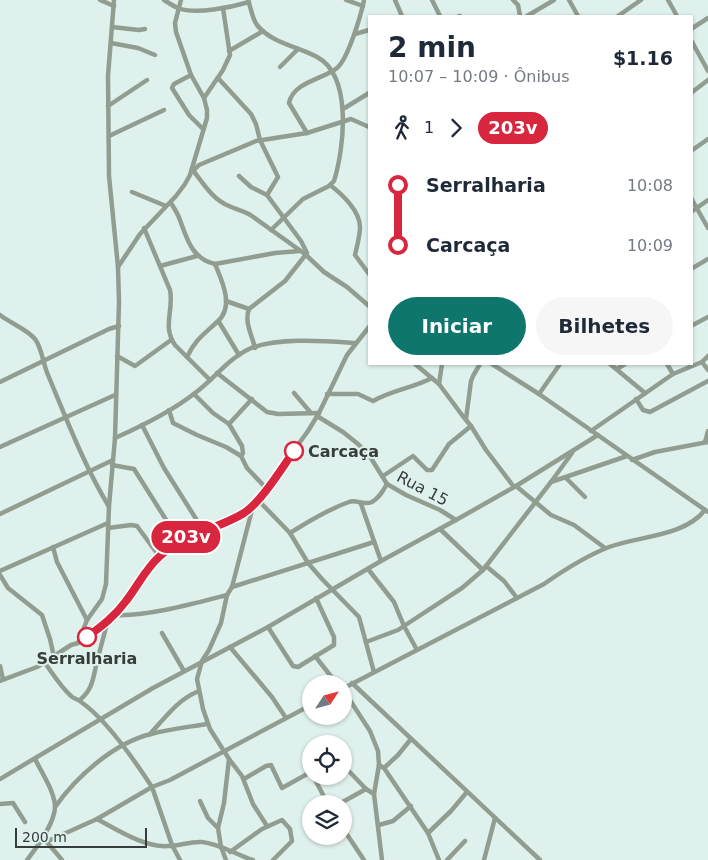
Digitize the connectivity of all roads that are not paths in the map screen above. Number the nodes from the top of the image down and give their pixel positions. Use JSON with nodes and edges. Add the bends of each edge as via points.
{"nodes":[{"id":1,"x":100,"y":0,"type":"edge"},
{"id":2,"x":164,"y":0,"type":"edge"},
{"id":3,"x":181,"y":0,"type":"edge"},
{"id":4,"x":346,"y":0,"type":"edge"},
{"id":5,"x":364,"y":0,"type":"edge"},
{"id":6,"x":395,"y":0,"type":"edge"},
{"id":7,"x":432,"y":0,"type":"edge"},
{"id":8,"x":513,"y":0,"type":"edge"},
{"id":9,"x":554,"y":0,"type":"edge"},
{"id":10,"x":569,"y":0,"type":"edge"},
{"id":11,"x":641,"y":0,"type":"edge"},
{"id":12,"x":668,"y":0,"type":"edge"},
{"id":13,"x":248,"y":1,"type":"edge"},
{"id":14,"x":114,"y":3,"type":"edge"},
{"id":15,"x":362,"y":6,"type":"junction"},
{"id":16,"x":223,"y":8,"type":"junction"},
{"id":17,"x":179,"y":9,"type":"junction"},
{"id":18,"x":402,"y":15,"type":"edge"},
{"id":19,"x":440,"y":15,"type":"edge"},
{"id":20,"x":520,"y":15,"type":"edge"},
{"id":21,"x":529,"y":15,"type":"edge"},
{"id":22,"x":577,"y":15,"type":"edge"},
{"id":23,"x":619,"y":15,"type":"edge"},
{"id":24,"x":676,"y":15,"type":"edge"},
{"id":25,"x":708,"y":18,"type":"edge"},
{"id":26,"x":112,"y":27,"type":"junction"},
{"id":27,"x":693,"y":27,"type":"edge"},
{"id":28,"x":145,"y":29,"type":"dead end"},
{"id":29,"x":368,"y":30,"type":"edge"},
{"id":30,"x":264,"y":31,"type":"junction"},
{"id":31,"x":355,"y":34,"type":"junction"},
{"id":32,"x":111,"y":43,"type":"junction"},
{"id":33,"x":693,"y":44,"type":"edge"},
{"id":34,"x":298,"y":49,"type":"junction"},
{"id":35,"x":230,"y":51,"type":"junction"},
{"id":36,"x":155,"y":55,"type":"dead end"},
{"id":37,"x":280,"y":67,"type":"dead end"},
{"id":38,"x":333,"y":71,"type":"junction"},
{"id":39,"x":708,"y":71,"type":"edge"},
{"id":40,"x":191,"y":75,"type":"junction"},
{"id":41,"x":218,"y":78,"type":"junction"},
{"id":42,"x":147,"y":80,"type":"dead end"},
{"id":43,"x":708,"y":80,"type":"edge"},
{"id":44,"x":693,"y":91,"type":"edge"},
{"id":45,"x":368,"y":94,"type":"edge"},
{"id":46,"x":204,"y":98,"type":"junction"},
{"id":47,"x":108,"y":106,"type":"junction"},
{"id":48,"x":343,"y":109,"type":"junction"},
{"id":49,"x":164,"y":110,"type":"dead end"},
{"id":50,"x":342,"y":122,"type":"junction"},
{"id":51,"x":368,"y":126,"type":"edge"},
{"id":52,"x":203,"y":129,"type":"junction"},
{"id":53,"x":307,"y":133,"type":"junction"},
{"id":54,"x":109,"y":136,"type":"junction"},
{"id":55,"x":708,"y":139,"type":"edge"},
{"id":56,"x":260,"y":140,"type":"junction"},
{"id":57,"x":693,"y":150,"type":"edge"},
{"id":58,"x":192,"y":170,"type":"junction"},
{"id":59,"x":240,"y":176,"type":"dead end"},
{"id":60,"x":330,"y":185,"type":"junction"},
{"id":61,"x":132,"y":192,"type":"dead end"},
{"id":62,"x":267,"y":195,"type":"junction"},
{"id":63,"x":708,"y":200,"type":"edge"},
{"id":64,"x":693,"y":201,"type":"edge"},
{"id":65,"x":168,"y":204,"type":"junction"},
{"id":66,"x":697,"y":208,"type":"junction"},
{"id":67,"x":693,"y":211,"type":"edge"},
{"id":68,"x":284,"y":217,"type":"junction"},
{"id":69,"x":144,"y":228,"type":"junction"},
{"id":70,"x":708,"y":228,"type":"edge"},
{"id":71,"x":272,"y":230,"type":"junction"},
{"id":72,"x":300,"y":251,"type":"junction"},
{"id":73,"x":197,"y":256,"type":"junction"},
{"id":74,"x":306,"y":256,"type":"junction"},
{"id":75,"x":708,"y":259,"type":"edge"},
{"id":76,"x":215,"y":264,"type":"junction"},
{"id":77,"x":160,"y":266,"type":"junction"},
{"id":78,"x":118,"y":267,"type":"junction"},
{"id":79,"x":693,"y":268,"type":"edge"},
{"id":80,"x":368,"y":273,"type":"edge"},
{"id":81,"x":226,"y":301,"type":"junction"},
{"id":82,"x":368,"y":305,"type":"edge"},
{"id":83,"x":248,"y":309,"type":"junction"},
{"id":84,"x":0,"y":315,"type":"edge"},
{"id":85,"x":708,"y":317,"type":"edge"},
{"id":86,"x":218,"y":322,"type":"junction"},
{"id":87,"x":693,"y":325,"type":"edge"},
{"id":88,"x":119,"y":326,"type":"junction"},
{"id":89,"x":368,"y":328,"type":"edge"},
{"id":90,"x":171,"y":340,"type":"junction"},
{"id":91,"x":356,"y":343,"type":"junction"},
{"id":92,"x":255,"y":348,"type":"junction"},
{"id":93,"x":239,"y":355,"type":"junction"},
{"id":94,"x":117,"y":356,"type":"junction"},
{"id":95,"x":708,"y":356,"type":"edge"},
{"id":96,"x":187,"y":357,"type":"junction"},
{"id":97,"x":42,"y":362,"type":"junction"},
{"id":98,"x":702,"y":362,"type":"junction"},
{"id":99,"x":416,"y":365,"type":"edge"},
{"id":100,"x":442,"y":365,"type":"edge"},
{"id":101,"x":480,"y":365,"type":"edge"},
{"id":102,"x":494,"y":365,"type":"edge"},
{"id":103,"x":559,"y":365,"type":"edge"},
{"id":104,"x":611,"y":365,"type":"edge"},
{"id":105,"x":623,"y":365,"type":"edge"},
{"id":106,"x":668,"y":365,"type":"edge"},
{"id":107,"x":617,"y":369,"type":"junction"},
{"id":108,"x":708,"y":370,"type":"edge"},
{"id":109,"x":217,"y":374,"type":"junction"},
{"id":110,"x":673,"y":374,"type":"junction"},
{"id":111,"x":432,"y":378,"type":"junction"},
{"id":112,"x":210,"y":380,"type":"junction"},
{"id":113,"x":708,"y":381,"type":"edge"},
{"id":114,"x":0,"y":382,"type":"edge"},
{"id":115,"x":439,"y":384,"type":"junction"},
{"id":116,"x":294,"y":393,"type":"dead end"},
{"id":117,"x":645,"y":393,"type":"junction"},
{"id":118,"x":194,"y":394,"type":"junction"},
{"id":119,"x":327,"y":394,"type":"junction"},
{"id":120,"x":539,"y":394,"type":"junction"},
{"id":121,"x":115,"y":395,"type":"junction"},
{"id":122,"x":636,"y":399,"type":"junction"},
{"id":123,"x":252,"y":400,"type":"junction"},
{"id":124,"x":169,"y":410,"type":"junction"},
{"id":125,"x":311,"y":413,"type":"junction"},
{"id":126,"x":318,"y":414,"type":"junction"},
{"id":127,"x":66,"y":417,"type":"junction"},
{"id":128,"x":466,"y":419,"type":"junction"},
{"id":129,"x":229,"y":424,"type":"junction"},
{"id":130,"x":142,"y":425,"type":"junction"},
{"id":131,"x":472,"y":426,"type":"junction"},
{"id":132,"x":708,"y":430,"type":"edge"},
{"id":133,"x":591,"y":431,"type":"junction"},
{"id":134,"x":598,"y":435,"type":"junction"},
{"id":135,"x":115,"y":438,"type":"junction"},
{"id":136,"x":706,"y":442,"type":"edge"},
{"id":137,"x":0,"y":447,"type":"edge"},
{"id":138,"x":574,"y":450,"type":"junction"},
{"id":139,"x":241,"y":456,"type":"junction"},
{"id":140,"x":627,"y":456,"type":"junction"},
{"id":141,"x":632,"y":460,"type":"junction"},
{"id":142,"x":112,"y":462,"type":"junction"},
{"id":143,"x":91,"y":471,"type":"junction"},
{"id":144,"x":383,"y":476,"type":"junction"},
{"id":145,"x":566,"y":478,"type":"junction"},
{"id":146,"x":551,"y":482,"type":"junction"},
{"id":147,"x":387,"y":484,"type":"junction"},
{"id":148,"x":515,"y":486,"type":"junction"},
{"id":149,"x":266,"y":488,"type":"junction"},
{"id":150,"x":585,"y":497,"type":"dead end"},
{"id":151,"x":258,"y":500,"type":"junction"},
{"id":152,"x":536,"y":501,"type":"junction"},
{"id":153,"x":361,"y":504,"type":"junction"},
{"id":154,"x":253,"y":505,"type":"junction"},
{"id":155,"x":109,"y":506,"type":"junction"},
{"id":156,"x":707,"y":511,"type":"edge"},
{"id":157,"x":0,"y":514,"type":"edge"},
{"id":158,"x":456,"y":520,"type":"junction"},
{"id":159,"x":108,"y":525,"type":"junction"},
{"id":160,"x":440,"y":528,"type":"junction"},
{"id":161,"x":203,"y":530,"type":"junction"},
{"id":162,"x":290,"y":533,"type":"junction"},
{"id":163,"x":181,"y":540,"type":"junction"},
{"id":164,"x":374,"y":542,"type":"junction"},
{"id":165,"x":53,"y":547,"type":"junction"},
{"id":166,"x":606,"y":548,"type":"junction"},
{"id":167,"x":159,"y":556,"type":"junction"},
{"id":168,"x":381,"y":561,"type":"junction"},
{"id":169,"x":308,"y":563,"type":"junction"},
{"id":170,"x":484,"y":568,"type":"junction"},
{"id":171,"x":368,"y":569,"type":"junction"},
{"id":172,"x":0,"y":573,"type":"edge"},
{"id":173,"x":232,"y":587,"type":"junction"},
{"id":174,"x":331,"y":590,"type":"junction"},
{"id":175,"x":227,"y":594,"type":"junction"},
{"id":176,"x":316,"y":598,"type":"junction"},
{"id":177,"x":517,"y":598,"type":"junction"},
{"id":178,"x":115,"y":614,"type":"junction"},
{"id":179,"x":87,"y":620,"type":"junction"},
{"id":180,"x":107,"y":622,"type":"junction"},
{"id":181,"x":404,"y":626,"type":"junction"},
{"id":182,"x":268,"y":627,"type":"junction"},
{"id":183,"x":162,"y":633,"type":"dead end"},
{"id":184,"x":366,"y":642,"type":"junction"},
{"id":185,"x":78,"y":643,"type":"junction"},
{"id":186,"x":230,"y":647,"type":"junction"},
{"id":187,"x":417,"y":650,"type":"junction"},
{"id":188,"x":315,"y":656,"type":"junction"},
{"id":189,"x":54,"y":657,"type":"junction"},
{"id":190,"x":202,"y":661,"type":"junction"},
{"id":191,"x":44,"y":663,"type":"junction"},
{"id":192,"x":0,"y":666,"type":"edge"},
{"id":193,"x":184,"y":671,"type":"junction"},
{"id":194,"x":374,"y":672,"type":"junction"},
{"id":195,"x":330,"y":675,"type":"edge"},
{"id":196,"x":2,"y":680,"type":"edge"},
{"id":197,"x":352,"y":683,"type":"joint"},
{"id":198,"x":199,"y":691,"type":"junction"},
{"id":199,"x":80,"y":700,"type":"junction"},
{"id":200,"x":352,"y":703,"type":"edge"},
{"id":201,"x":302,"y":710,"type":"edge"},
{"id":202,"x":286,"y":718,"type":"junction"},
{"id":203,"x":100,"y":719,"type":"junction"},
{"id":204,"x":207,"y":724,"type":"junction"},
{"id":205,"x":150,"y":734,"type":"junction"},
{"id":206,"x":411,"y":739,"type":"junction"},
{"id":207,"x":123,"y":745,"type":"junction"},
{"id":208,"x":224,"y":752,"type":"junction"},
{"id":209,"x":35,"y":759,"type":"junction"},
{"id":210,"x":229,"y":759,"type":"junction"},
{"id":211,"x":382,"y":766,"type":"junction"},
{"id":212,"x":352,"y":774,"type":"edge"},
{"id":213,"x":302,"y":777,"type":"edge"},
{"id":214,"x":0,"y":779,"type":"edge"},
{"id":215,"x":244,"y":780,"type":"junction"},
{"id":216,"x":152,"y":787,"type":"junction"},
{"id":217,"x":366,"y":789,"type":"junction"},
{"id":218,"x":467,"y":792,"type":"junction"},
{"id":219,"x":374,"y":794,"type":"junction"},
{"id":220,"x":352,"y":797,"type":"edge"},
{"id":221,"x":200,"y":801,"type":"dead end"},
{"id":222,"x":0,"y":804,"type":"edge"},
{"id":223,"x":411,"y":806,"type":"junction"},
{"id":224,"x":55,"y":807,"type":"junction"},
{"id":225,"x":495,"y":818,"type":"junction"},
{"id":226,"x":97,"y":819,"type":"junction"},
{"id":227,"x":25,"y":822,"type":"dead end"},
{"id":228,"x":378,"y":825,"type":"junction"},
{"id":229,"x":267,"y":826,"type":"junction"},
{"id":230,"x":218,"y":828,"type":"junction"},
{"id":231,"x":428,"y":833,"type":"junction"},
{"id":232,"x":42,"y":839,"type":"junction"},
{"id":233,"x":48,"y":841,"type":"junction"},
{"id":234,"x":465,"y":841,"type":"dead end"},
{"id":235,"x":352,"y":842,"type":"edge"},
{"id":236,"x":172,"y":845,"type":"junction"},
{"id":237,"x":221,"y":847,"type":"junction"},
{"id":238,"x":230,"y":852,"type":"junction"},
{"id":239,"x":28,"y":860,"type":"edge"},
{"id":240,"x":62,"y":860,"type":"edge"},
{"id":241,"x":180,"y":860,"type":"edge"},
{"id":242,"x":226,"y":860,"type":"edge"},
{"id":243,"x":253,"y":860,"type":"edge"},
{"id":244,"x":274,"y":860,"type":"edge"},
{"id":245,"x":364,"y":860,"type":"edge"},
{"id":246,"x":382,"y":860,"type":"edge"},
{"id":247,"x":439,"y":860,"type":"edge"},
{"id":248,"x":447,"y":860,"type":"edge"},
{"id":249,"x":484,"y":860,"type":"edge"},
{"id":250,"x":540,"y":860,"type":"edge"}],
"edges":[{"from":1,"to":14,"type":"street"},
{"from":2,"to":17,"type":"street"},
{"from":3,"to":17,"type":"street"},
{"from":4,"to":15,"type":"street"},
{"from":5,"to":15,"type":"street"},
{"from":6,"to":18,"type":"street"},
{"from":7,"to":19,"type":"street"},
{"from":8,"to":20,"type":"street"},
{"from":9,"to":21,"type":"street"},
{"from":10,"to":22,"type":"street"},
{"from":11,"to":23,"type":"street"},
{"from":12,"to":24,"type":"street"},
{"from":13,"to":16,"type":"street"},
{"from":13,"to":30,"type":"street","via":[[254,20]]},
{"from":14,"to":26,"type":"street"},
{"from":15,"to":31,"type":"street"},
{"from":16,"to":17,"type":"street"},
{"from":16,"to":35,"type":"street"},
{"from":17,"to":40,"type":"street","via":[[176,32]]},
{"from":25,"to":27,"type":"street"},
{"from":26,"to":28,"type":"street"},
{"from":26,"to":32,"type":"street"},
{"from":29,"to":31,"type":"street"},
{"from":30,"to":34,"type":"street"},
{"from":30,"to":35,"type":"street"},
{"from":31,"to":38,"type":"street","via":[[339,67]]},
{"from":32,"to":36,"type":"street"},
{"from":32,"to":47,"type":"street"},
{"from":33,"to":39,"type":"street"},
{"from":34,"to":37,"type":"street"},
{"from":34,"to":38,"type":"street","via":[[319,58]]},
{"from":35,"to":41,"type":"street"},
{"from":38,"to":48,"type":"street"},
{"from":38,"to":53,"type":"street","via":[[304,84],[289,99],[288,103]]},
{"from":40,"to":46,"type":"street"},
{"from":40,"to":52,"type":"street","via":[[172,88],[188,115]]},
{"from":41,"to":46,"type":"street"},
{"from":41,"to":56,"type":"street","via":[[251,114]]},
{"from":42,"to":47,"type":"street"},
{"from":43,"to":44,"type":"street"},
{"from":45,"to":48,"type":"street"},
{"from":46,"to":52,"type":"street","via":[[208,114]]},
{"from":47,"to":54,"type":"street"},
{"from":48,"to":50,"type":"street"},
{"from":49,"to":54,"type":"street"},
{"from":50,"to":51,"type":"street","via":[[356,120]]},
{"from":50,"to":53,"type":"street"},
{"from":50,"to":60,"type":"street","via":[[343,138],[337,172]]},
{"from":52,"to":58,"type":"street"},
{"from":53,"to":56,"type":"street"},
{"from":54,"to":78,"type":"street","via":[[109,176]]},
{"from":55,"to":57,"type":"street"},
{"from":56,"to":58,"type":"street"},
{"from":56,"to":62,"type":"street","via":[[278,177]]},
{"from":58,"to":65,"type":"street"},
{"from":58,"to":71,"type":"street","via":[[212,195],[243,210]]},
{"from":59,"to":62,"type":"street"},
{"from":60,"to":68,"type":"street","via":[[304,199]]},
{"from":60,"to":80,"type":"street","via":[[359,219],[355,255]]},
{"from":61,"to":65,"type":"street"},
{"from":62,"to":68,"type":"street"},
{"from":63,"to":66,"type":"street"},
{"from":64,"to":66,"type":"street"},
{"from":65,"to":69,"type":"street"},
{"from":65,"to":73,"type":"street","via":[[180,219],[186,240]]},
{"from":66,"to":67,"type":"street"},
{"from":66,"to":70,"type":"street"},
{"from":68,"to":71,"type":"street"},
{"from":68,"to":74,"type":"street","via":[[306,248]]},
{"from":69,"to":77,"type":"street"},
{"from":69,"to":78,"type":"street"},
{"from":71,"to":72,"type":"street"},
{"from":72,"to":74,"type":"street"},
{"from":72,"to":76,"type":"street"},
{"from":73,"to":76,"type":"street"},
{"from":73,"to":77,"type":"street"},
{"from":74,"to":82,"type":"street"},
{"from":74,"to":83,"type":"street","via":[[285,281]]},
{"from":75,"to":79,"type":"street"},
{"from":76,"to":81,"type":"street"},
{"from":77,"to":90,"type":"street","via":[[171,293],[168,322]]},
{"from":78,"to":88,"type":"street"},
{"from":81,"to":83,"type":"street"},
{"from":81,"to":86,"type":"street","via":[[224,314]]},
{"from":83,"to":92,"type":"street","via":[[246,315]]},
{"from":84,"to":97,"type":"street","via":[[34,338]]},
{"from":85,"to":87,"type":"street"},
{"from":86,"to":93,"type":"street"},
{"from":86,"to":96,"type":"street","via":[[198,338]]},
{"from":88,"to":94,"type":"street"},
{"from":88,"to":97,"type":"street"},
{"from":89,"to":91,"type":"street"},
{"from":90,"to":94,"type":"street","via":[[135,366]]},
{"from":90,"to":96,"type":"street"},
{"from":91,"to":92,"type":"street","via":[[298,341]]},
{"from":91,"to":119,"type":"street"},
{"from":92,"to":93,"type":"street"},
{"from":93,"to":109,"type":"street"},
{"from":94,"to":121,"type":"street"},
{"from":95,"to":98,"type":"street"},
{"from":96,"to":112,"type":"street"},
{"from":97,"to":114,"type":"street"},
{"from":97,"to":127,"type":"street"},
{"from":98,"to":108,"type":"street"},
{"from":98,"to":110,"type":"street"},
{"from":99,"to":111,"type":"street"},
{"from":100,"to":115,"type":"street"},
{"from":101,"to":128,"type":"street","via":[[471,382]]},
{"from":102,"to":120,"type":"street"},
{"from":103,"to":120,"type":"street"},
{"from":104,"to":107,"type":"street"},
{"from":105,"to":107,"type":"street"},
{"from":106,"to":110,"type":"street"},
{"from":107,"to":117,"type":"street"},
{"from":109,"to":112,"type":"street"},
{"from":109,"to":123,"type":"street"},
{"from":110,"to":117,"type":"street"},
{"from":111,"to":115,"type":"street"},
{"from":111,"to":119,"type":"street","via":[[373,401],[358,394]]},
{"from":112,"to":118,"type":"street"},
{"from":113,"to":122,"type":"street","via":[[650,412],[644,410]]},
{"from":115,"to":128,"type":"street"},
{"from":116,"to":125,"type":"street"},
{"from":117,"to":122,"type":"street"},
{"from":118,"to":124,"type":"street"},
{"from":118,"to":129,"type":"street"},
{"from":119,"to":126,"type":"street"},
{"from":120,"to":133,"type":"street"},
{"from":121,"to":127,"type":"street"},
{"from":121,"to":135,"type":"street"},
{"from":122,"to":133,"type":"street"},
{"from":123,"to":125,"type":"street","via":[[271,413]]},
{"from":123,"to":129,"type":"street"},
{"from":124,"to":130,"type":"street"},
{"from":124,"to":139,"type":"street","via":[[173,423]]},
{"from":125,"to":126,"type":"street"},
{"from":126,"to":144,"type":"street","name":"Rua 15","via":[[358,444]]},
{"from":126,"to":149,"type":"street"},
{"from":127,"to":137,"type":"street"},
{"from":127,"to":143,"type":"street"},
{"from":128,"to":131,"type":"street"},
{"from":129,"to":139,"type":"street","via":[[242,446]]},
{"from":130,"to":135,"type":"street"},
{"from":130,"to":161,"type":"street","via":[[164,468]]},
{"from":131,"to":144,"type":"street","via":[[448,444],[432,470],[427,470],[413,456]]},
{"from":131,"to":148,"type":"street","via":[[486,450]]},
{"from":132,"to":136,"type":"street"},
{"from":133,"to":134,"type":"street"},
{"from":134,"to":138,"type":"street"},
{"from":134,"to":140,"type":"street"},
{"from":135,"to":142,"type":"street"},
{"from":136,"to":141,"type":"street"},
{"from":138,"to":146,"type":"street"},
{"from":138,"to":148,"type":"street"},
{"from":139,"to":149,"type":"street","via":[[247,468]]},
{"from":140,"to":141,"type":"street"},
{"from":140,"to":145,"type":"street"},
{"from":141,"to":156,"type":"street"},
{"from":142,"to":143,"type":"street"},
{"from":142,"to":155,"type":"street"},
{"from":142,"to":163,"type":"street","via":[[134,469]]},
{"from":143,"to":155,"type":"street"},
{"from":143,"to":157,"type":"street"},
{"from":144,"to":147,"type":"street","name":"Rua 15"},
{"from":145,"to":146,"type":"street"},
{"from":145,"to":150,"type":"street"},
{"from":146,"to":152,"type":"street"},
{"from":147,"to":153,"type":"street","via":[[377,498]]},
{"from":147,"to":158,"type":"street","name":"Rua 15"},
{"from":148,"to":152,"type":"street"},
{"from":148,"to":158,"type":"street"},
{"from":149,"to":151,"type":"street"},
{"from":151,"to":154,"type":"street"},
{"from":151,"to":162,"type":"street"},
{"from":152,"to":166,"type":"street","via":[[551,515],[574,525]]},
{"from":152,"to":170,"type":"street"},
{"from":153,"to":162,"type":"street","via":[[349,502]]},
{"from":153,"to":164,"type":"street"},
{"from":154,"to":161,"type":"street","via":[[239,516]]},
{"from":154,"to":173,"type":"street"},
{"from":155,"to":159,"type":"street"},
{"from":156,"to":166,"type":"street","via":[[696,520],[668,532]]},
{"from":158,"to":160,"type":"street"},
{"from":159,"to":165,"type":"street"},
{"from":159,"to":167,"type":"street","via":[[137,526]]},
{"from":159,"to":179,"type":"street","via":[[104,590],[102,599]]},
{"from":160,"to":168,"type":"street"},
{"from":160,"to":170,"type":"street"},
{"from":161,"to":163,"type":"street"},
{"from":162,"to":169,"type":"street"},
{"from":163,"to":167,"type":"street"},
{"from":164,"to":168,"type":"street"},
{"from":164,"to":169,"type":"street"},
{"from":165,"to":172,"type":"street"},
{"from":165,"to":179,"type":"street","via":[[57,562]]},
{"from":166,"to":177,"type":"street"},
{"from":167,"to":178,"type":"street"},
{"from":168,"to":171,"type":"street"},
{"from":169,"to":173,"type":"street"},
{"from":169,"to":174,"type":"street"},
{"from":170,"to":177,"type":"street","via":[[504,581]]},
{"from":170,"to":181,"type":"street","via":[[462,588]]},
{"from":171,"to":174,"type":"street"},
{"from":171,"to":181,"type":"street","via":[[394,602]]},
{"from":172,"to":189,"type":"street","via":[[12,591],[42,614]]},
{"from":173,"to":175,"type":"street"},
{"from":174,"to":176,"type":"street"},
{"from":174,"to":184,"type":"street","via":[[359,617]]},
{"from":175,"to":178,"type":"street","via":[[130,615]]},
{"from":175,"to":190,"type":"street","via":[[221,623]]},
{"from":176,"to":182,"type":"street"},
{"from":176,"to":188,"type":"street","via":[[335,642]]},
{"from":177,"to":187,"type":"street"},
{"from":178,"to":180,"type":"street"},
{"from":179,"to":185,"type":"street"},
{"from":180,"to":185,"type":"street"},
{"from":180,"to":199,"type":"street","via":[[92,685]]},
{"from":181,"to":184,"type":"street"},
{"from":181,"to":187,"type":"street"},
{"from":182,"to":186,"type":"street"},
{"from":182,"to":188,"type":"street","via":[[293,666],[298,667]]},
{"from":183,"to":193,"type":"street"},
{"from":184,"to":194,"type":"street"},
{"from":185,"to":189,"type":"street"},
{"from":186,"to":190,"type":"street"},
{"from":186,"to":202,"type":"street"},
{"from":187,"to":194,"type":"street"},
{"from":188,"to":195,"type":"street"},
{"from":189,"to":191,"type":"street"},
{"from":190,"to":193,"type":"street"},
{"from":190,"to":198,"type":"street","via":[[197,679]]},
{"from":191,"to":196,"type":"street"},
{"from":191,"to":199,"type":"street","via":[[70,696]]},
{"from":192,"to":196,"type":"street"},
{"from":193,"to":203,"type":"street"},
{"from":194,"to":197,"type":"street"},
{"from":197,"to":206,"type":"street"},
{"from":198,"to":204,"type":"street"},
{"from":198,"to":205,"type":"street","via":[[178,704]]},
{"from":199,"to":203,"type":"street"},
{"from":200,"to":211,"type":"street","via":[[370,731]]},
{"from":201,"to":202,"type":"street"},
{"from":202,"to":208,"type":"street"},
{"from":203,"to":207,"type":"street"},
{"from":203,"to":209,"type":"street"},
{"from":204,"to":205,"type":"street"},
{"from":204,"to":208,"type":"street"},
{"from":205,"to":207,"type":"street"},
{"from":206,"to":211,"type":"street","via":[[398,755]]},
{"from":206,"to":218,"type":"street"},
{"from":207,"to":216,"type":"street"},
{"from":207,"to":224,"type":"street","via":[[70,786]]},
{"from":208,"to":210,"type":"street"},
{"from":208,"to":216,"type":"street"},
{"from":209,"to":214,"type":"street"},
{"from":209,"to":224,"type":"street"},
{"from":210,"to":215,"type":"street"},
{"from":210,"to":230,"type":"street"},
{"from":211,"to":219,"type":"street"},
{"from":211,"to":223,"type":"street"},
{"from":212,"to":217,"type":"street"},
{"from":213,"to":215,"type":"street","via":[[282,788],[271,765]]},
{"from":215,"to":229,"type":"street","via":[[253,804]]},
{"from":216,"to":226,"type":"street"},
{"from":216,"to":236,"type":"street"},
{"from":217,"to":219,"type":"street"},
{"from":217,"to":220,"type":"street"},
{"from":218,"to":225,"type":"street"},
{"from":218,"to":231,"type":"street"},
{"from":219,"to":228,"type":"street"},
{"from":221,"to":230,"type":"street","via":[[208,818]]},
{"from":222,"to":227,"type":"street","via":[[12,803]]},
{"from":223,"to":228,"type":"street","via":[[393,821]]},
{"from":223,"to":231,"type":"street"},
{"from":224,"to":232,"type":"street"},
{"from":225,"to":249,"type":"street"},
{"from":225,"to":250,"type":"street"},
{"from":226,"to":233,"type":"street"},
{"from":226,"to":236,"type":"street","via":[[144,842]]},
{"from":228,"to":246,"type":"street"},
{"from":229,"to":238,"type":"street"},
{"from":229,"to":244,"type":"street","via":[[282,820],[292,834],[292,842]]},
{"from":230,"to":237,"type":"street"},
{"from":231,"to":247,"type":"street"},
{"from":232,"to":233,"type":"street"},
{"from":232,"to":239,"type":"street"},
{"from":233,"to":240,"type":"street"},
{"from":234,"to":248,"type":"street"},
{"from":235,"to":245,"type":"street"},
{"from":236,"to":237,"type":"street","via":[[200,842]]},
{"from":236,"to":241,"type":"street"},
{"from":237,"to":238,"type":"street"},
{"from":237,"to":242,"type":"street"},
{"from":238,"to":243,"type":"street"}]}
